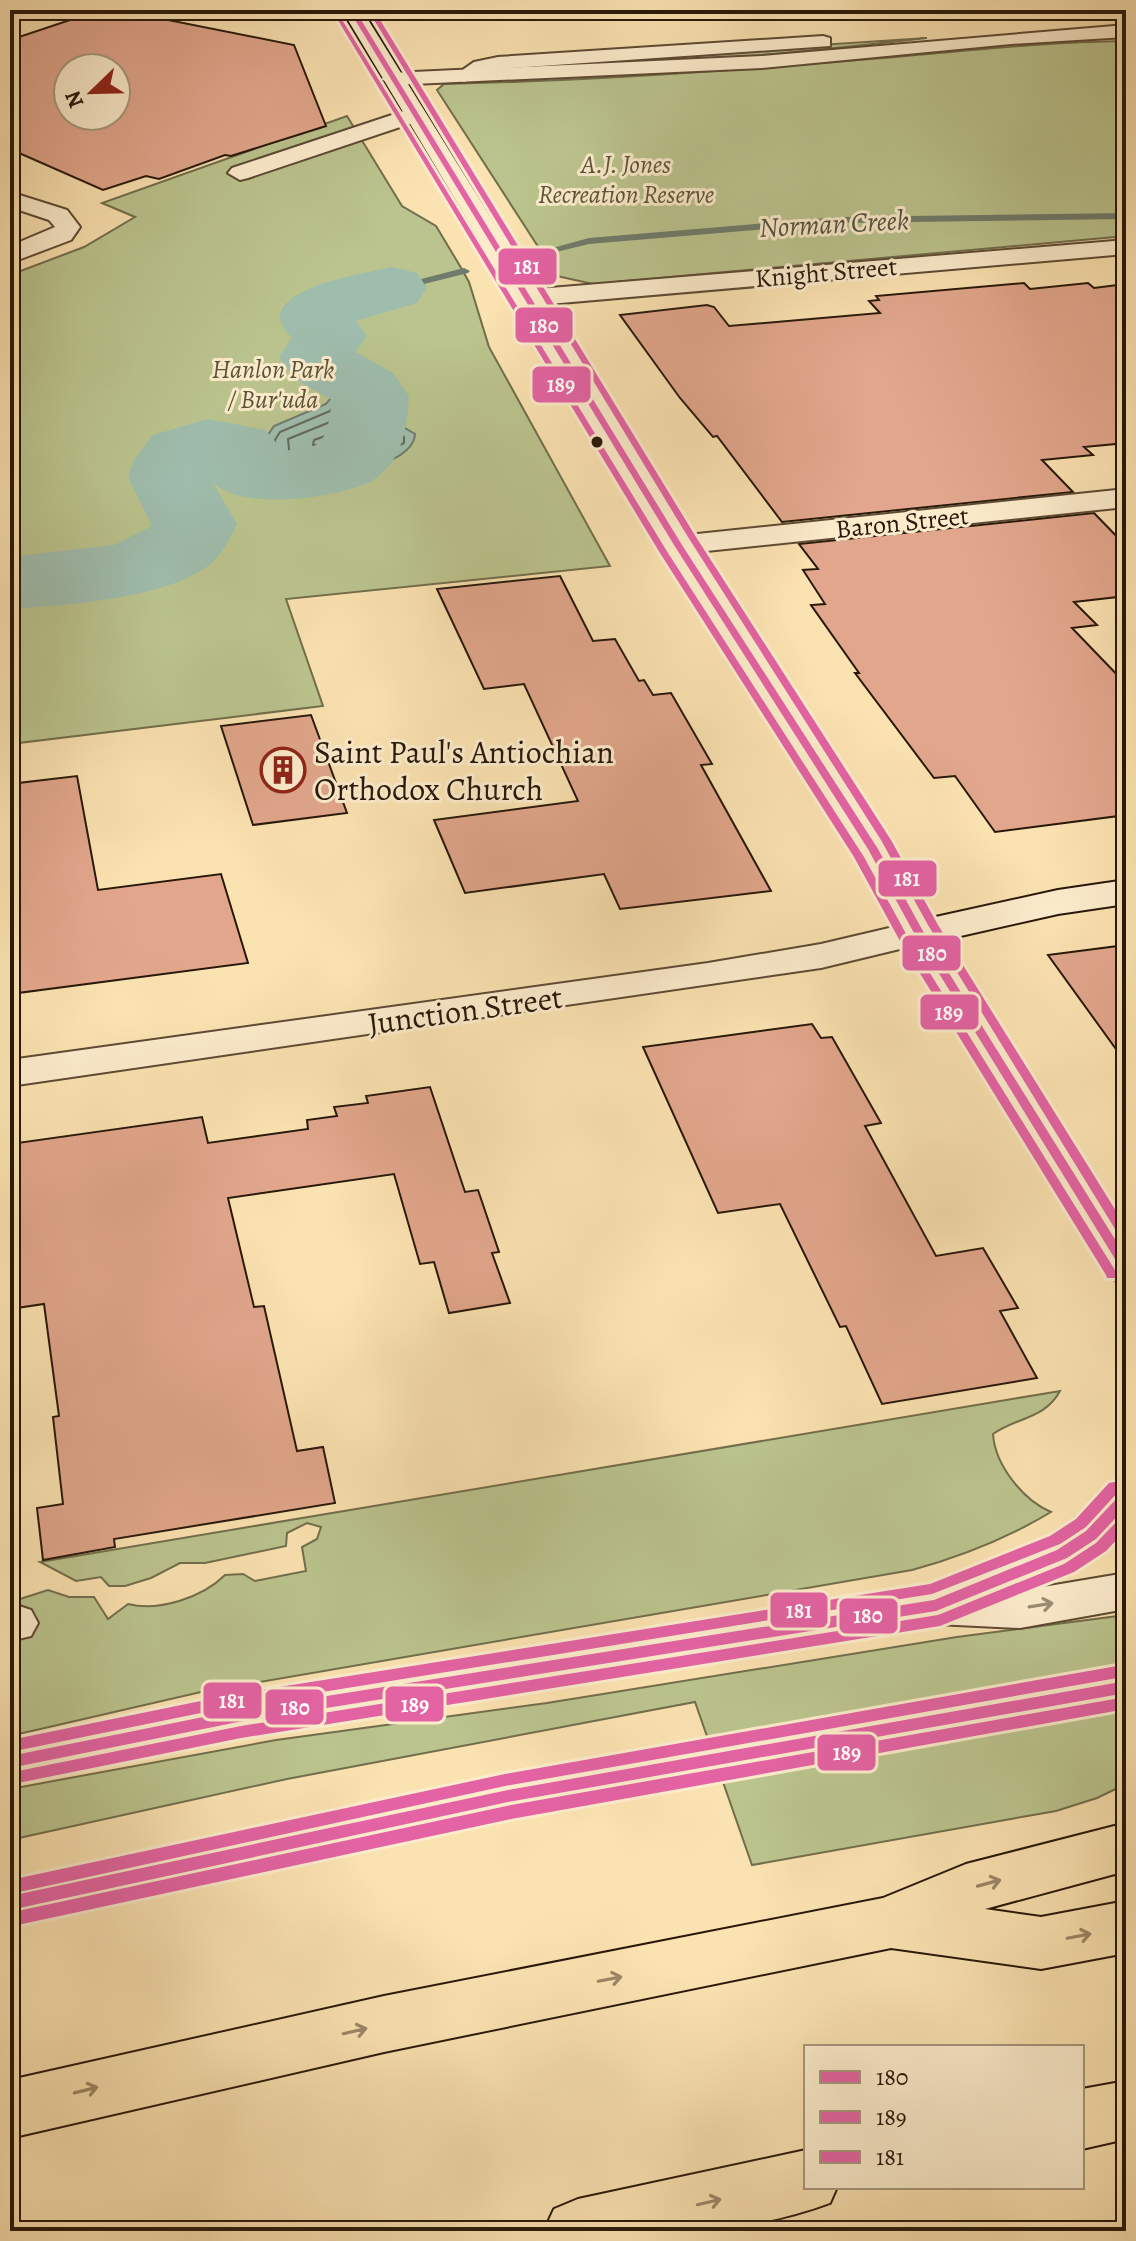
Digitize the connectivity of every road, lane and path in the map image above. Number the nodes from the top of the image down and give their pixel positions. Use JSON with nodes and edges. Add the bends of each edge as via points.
{"nodes":[{"id":1,"x":352,"y":10,"type":"edge"},
{"id":2,"x":1126,"y":31,"type":"edge"},
{"id":3,"x":823,"y":42,"type":"dead end"},
{"id":4,"x":464,"y":76,"type":"junction"},
{"id":5,"x":392,"y":79,"type":"junction"},
{"id":6,"x":413,"y":115,"type":"junction"},
{"id":7,"x":240,"y":173,"type":"dead end"},
{"id":8,"x":10,"y":199,"type":"edge"},
{"id":9,"x":1126,"y":247,"type":"edge"},
{"id":10,"x":10,"y":255,"type":"edge"},
{"id":11,"x":526,"y":298,"type":"junction"},
{"id":12,"x":1126,"y":498,"type":"edge"},
{"id":13,"x":678,"y":545,"type":"junction"},
{"id":14,"x":1126,"y":892,"type":"edge"},
{"id":15,"x":919,"y":933,"type":"junction"},
{"id":16,"x":10,"y":1073,"type":"edge"},
{"id":17,"x":1126,"y":1267,"type":"edge"},
{"id":18,"x":1126,"y":1498,"type":"edge"},
{"id":19,"x":1126,"y":1591,"type":"edge"},
{"id":20,"x":936,"y":1605,"type":"junction"},
{"id":21,"x":1126,"y":1687,"type":"edge"},
{"id":22,"x":10,"y":1762,"type":"edge"},
{"id":23,"x":1126,"y":1847,"type":"edge"},
{"id":24,"x":10,"y":1903,"type":"edge"},
{"id":25,"x":891,"y":1922,"type":"junction"},
{"id":26,"x":1126,"y":1927,"type":"edge"},
{"id":27,"x":10,"y":2109,"type":"edge"},
{"id":28,"x":1126,"y":2110,"type":"edge"},
{"id":29,"x":1084,"y":2119,"type":"edge"},
{"id":30,"x":804,"y":2181,"type":"edge"},
{"id":31,"x":578,"y":2231,"type":"edge"}],
"edges":[{"from":1,"to":5,"type":"street"},
{"from":2,"to":4,"type":"street","via":[[762,62]]},
{"from":3,"to":4,"type":"lane","via":[[498,63]]},
{"from":4,"to":5,"type":"street"},
{"from":5,"to":6,"type":"street"},
{"from":6,"to":7,"type":"street"},
{"from":6,"to":11,"type":"street"},
{"from":8,"to":10,"type":"street","via":[[58,215],[68,227],[62,235]]},
{"from":9,"to":11,"type":"street","name":"Knight Street"},
{"from":11,"to":13,"type":"street"},
{"from":12,"to":13,"type":"street","name":"Baron Street"},
{"from":13,"to":15,"type":"street","via":[[873,849]]},
{"from":14,"to":15,"type":"street","name":"Junction Street"},
{"from":15,"to":16,"type":"street","name":"Junction Street","via":[[708,975]]},
{"from":15,"to":17,"type":"street"},
{"from":18,"to":20,"type":"lane","via":[[1091,1535],[1062,1554]]},
{"from":20,"to":19,"type":"lane","one_way":true,"via":[[1020,1609]]},
{"from":20,"to":22,"type":"lane","via":[[238,1716]]},
{"from":21,"to":24,"type":"lane","via":[[715,1758],[301,1838]]},
{"from":25,"to":23,"type":"highway","one_way":true,"via":[[966,1889]]},
{"from":25,"to":26,"type":"highway","one_way":true,"via":[[1041,1943]]},
{"from":27,"to":25,"type":"highway","one_way":true,"via":[[384,2024]]},
{"from":28,"to":29,"type":"highway"},
{"from":31,"to":30,"type":"highway","one_way":true}]}
